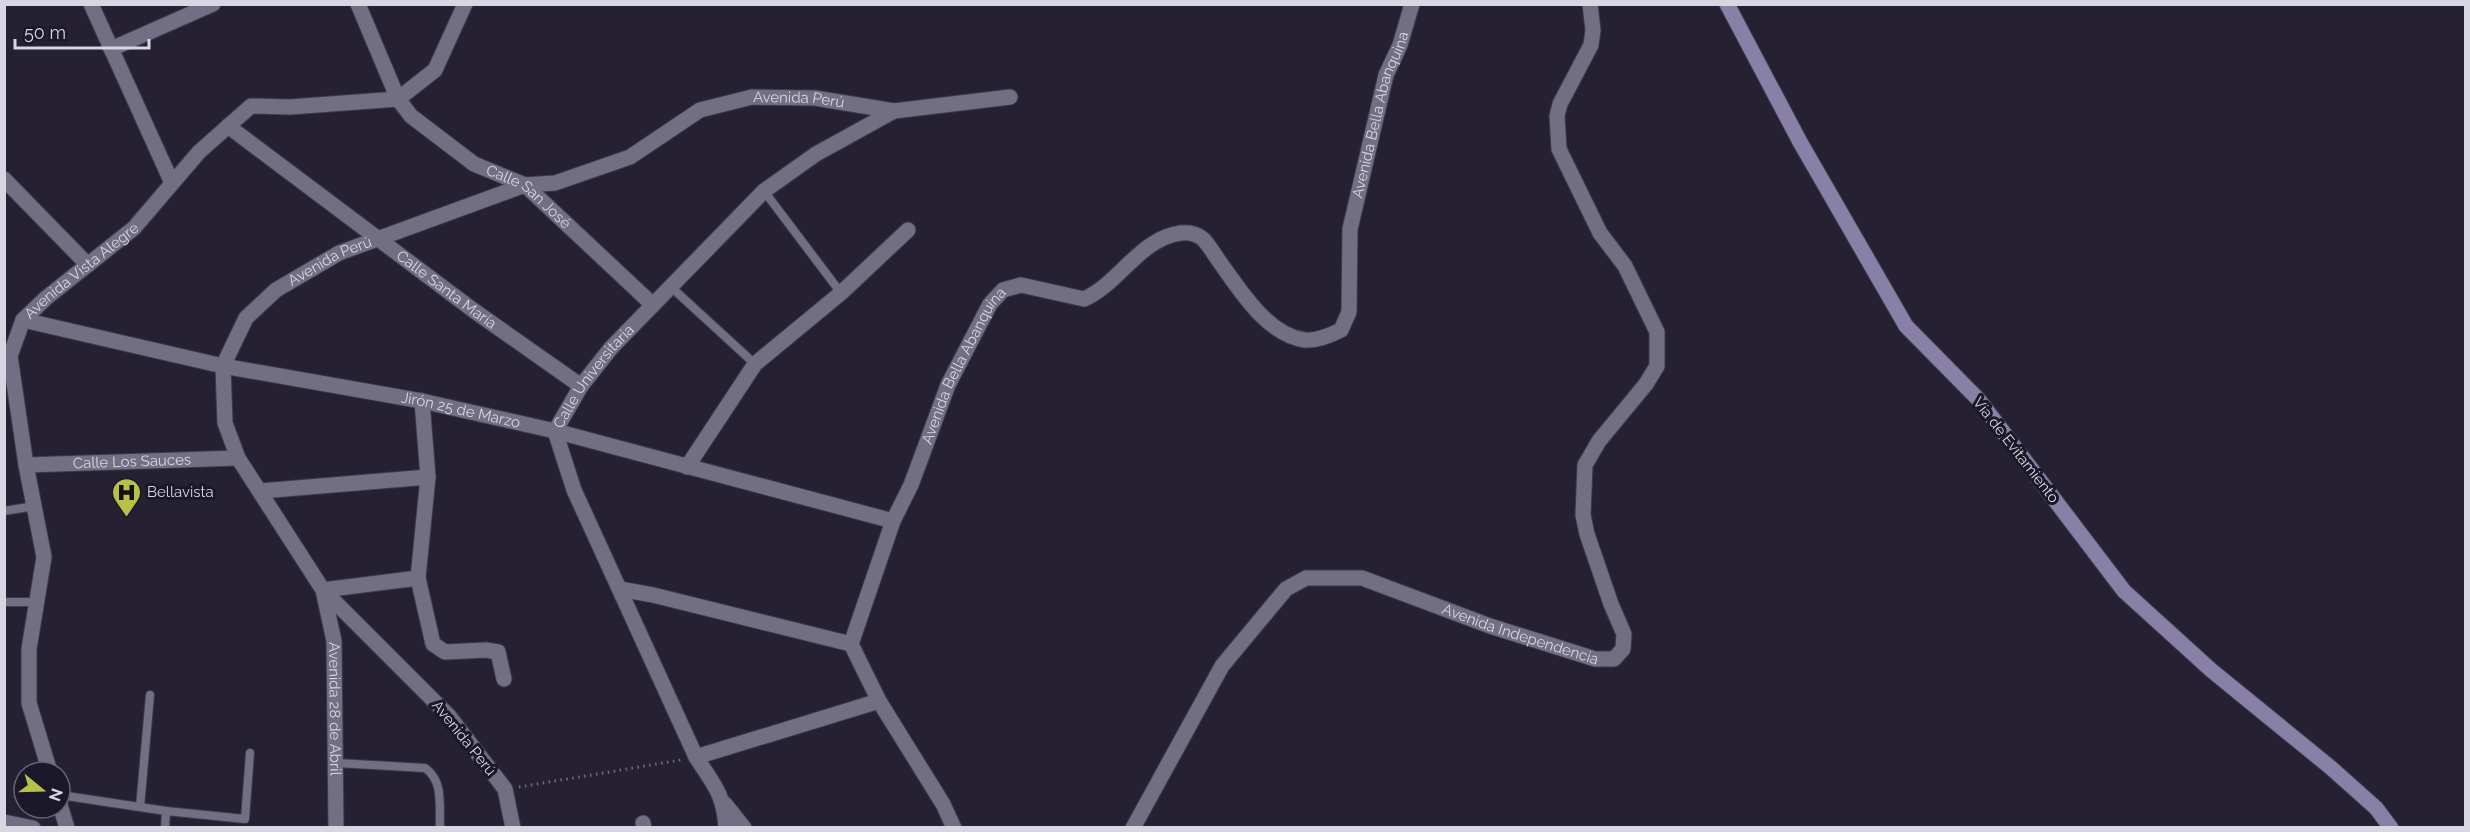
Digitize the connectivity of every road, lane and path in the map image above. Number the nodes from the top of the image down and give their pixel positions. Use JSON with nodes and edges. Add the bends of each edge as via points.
{"nodes":[{"id":1,"x":91,"y":4,"type":"edge"},
{"id":2,"x":213,"y":4,"type":"edge"},
{"id":3,"x":358,"y":4,"type":"edge"},
{"id":4,"x":465,"y":4,"type":"edge"},
{"id":5,"x":1412,"y":4,"type":"edge"},
{"id":6,"x":1590,"y":4,"type":"edge"},
{"id":7,"x":1727,"y":4,"type":"edge"},
{"id":8,"x":111,"y":49,"type":"junction"},
{"id":9,"x":1010,"y":98,"type":"dead end"},
{"id":10,"x":398,"y":99,"type":"junction"},
{"id":11,"x":894,"y":111,"type":"junction"},
{"id":12,"x":228,"y":126,"type":"junction"},
{"id":13,"x":4,"y":179,"type":"edge"},
{"id":14,"x":172,"y":183,"type":"junction"},
{"id":15,"x":525,"y":185,"type":"junction"},
{"id":16,"x":764,"y":191,"type":"junction"},
{"id":17,"x":908,"y":230,"type":"dead end"},
{"id":18,"x":377,"y":238,"type":"junction"},
{"id":19,"x":88,"y":265,"type":"junction"},
{"id":20,"x":671,"y":286,"type":"junction"},
{"id":21,"x":841,"y":293,"type":"junction"},
{"id":22,"x":653,"y":305,"type":"junction"},
{"id":23,"x":23,"y":320,"type":"junction"},
{"id":24,"x":7,"y":356,"type":"edge"},
{"id":25,"x":756,"y":363,"type":"junction"},
{"id":26,"x":222,"y":366,"type":"junction"},
{"id":27,"x":581,"y":386,"type":"junction"},
{"id":28,"x":422,"y":401,"type":"junction"},
{"id":29,"x":555,"y":431,"type":"junction"},
{"id":30,"x":238,"y":458,"type":"junction"},
{"id":31,"x":26,"y":465,"type":"junction"},
{"id":32,"x":687,"y":467,"type":"junction"},
{"id":33,"x":428,"y":477,"type":"junction"},
{"id":34,"x":261,"y":491,"type":"junction"},
{"id":35,"x":35,"y":506,"type":"junction"},
{"id":36,"x":4,"y":511,"type":"edge"},
{"id":37,"x":893,"y":521,"type":"junction"},
{"id":38,"x":418,"y":578,"type":"junction"},
{"id":39,"x":620,"y":589,"type":"junction"},
{"id":40,"x":323,"y":590,"type":"junction"},
{"id":41,"x":4,"y":602,"type":"edge"},
{"id":42,"x":37,"y":602,"type":"junction"},
{"id":43,"x":850,"y":644,"type":"junction"},
{"id":44,"x":504,"y":679,"type":"dead end"},
{"id":45,"x":150,"y":695,"type":"dead end"},
{"id":46,"x":879,"y":701,"type":"junction"},
{"id":47,"x":250,"y":753,"type":"dead end"},
{"id":48,"x":696,"y":757,"type":"junction"},
{"id":49,"x":46,"y":760,"type":"edge"},
{"id":50,"x":337,"y":764,"type":"junction"},
{"id":51,"x":505,"y":789,"type":"junction"},
{"id":52,"x":72,"y":797,"type":"edge"},
{"id":53,"x":725,"y":804,"type":"junction"},
{"id":54,"x":140,"y":807,"type":"junction"},
{"id":55,"x":166,"y":811,"type":"junction"},
{"id":56,"x":4,"y":822,"type":"edge"},
{"id":57,"x":33,"y":828,"type":"edge"},
{"id":58,"x":165,"y":828,"type":"edge"},
{"id":59,"x":336,"y":828,"type":"edge"},
{"id":60,"x":440,"y":828,"type":"edge"},
{"id":61,"x":513,"y":828,"type":"edge"},
{"id":62,"x":726,"y":828,"type":"edge"},
{"id":63,"x":744,"y":828,"type":"edge"},
{"id":64,"x":954,"y":828,"type":"edge"},
{"id":65,"x":1133,"y":828,"type":"edge"},
{"id":66,"x":2391,"y":828,"type":"edge"}],
"edges":[{"from":1,"to":8,"type":"street"},
{"from":2,"to":8,"type":"street"},
{"from":3,"to":10,"type":"street","name":"Calle San José"},
{"from":4,"to":10,"type":"street","via":[[435,70]]},
{"from":5,"to":37,"type":"street","name":"Avenida Bella Abanquina","via":[[1386,75],[1350,229],[1349,312],[1341,330],[1307,340],[1287,335],[1245,296],[1203,239],[1184,232],[1166,236],[1084,299],[1021,285],[1003,290],[990,304],[948,385],[911,485]]},
{"from":6,"to":65,"type":"street","name":"Avenida Independencia","via":[[1591,45],[1557,116],[1560,149],[1600,233],[1625,266],[1657,333],[1657,366],[1585,465],[1583,515],[1624,633],[1623,649],[1614,659],[1595,659],[1490,626],[1362,578],[1306,578],[1286,589],[1222,666]]},
{"from":7,"to":66,"type":"main road","name":"Vía de Evitamiento","via":[[1800,142],[1906,326],[1978,399],[2124,591],[2196,657],[2346,780]]},
{"from":8,"to":14,"type":"street"},
{"from":9,"to":11,"type":"street","name":"Avenida Perú"},
{"from":10,"to":12,"type":"street","name":"Avenida Vista Alegre","via":[[251,106]]},
{"from":10,"to":15,"type":"street","name":"Calle San José","via":[[411,116],[474,164]]},
{"from":11,"to":15,"type":"street","name":"Avenida Perú","via":[[815,98],[752,97],[700,110],[630,157],[555,183]]},
{"from":11,"to":16,"type":"street","name":"Calle Universitaria","via":[[816,154]]},
{"from":12,"to":14,"type":"street","name":"Avenida Vista Alegre"},
{"from":12,"to":18,"type":"street","name":"Calle Santa María"},
{"from":13,"to":19,"type":"street"},
{"from":14,"to":19,"type":"street","name":"Avenida Vista Alegre","via":[[134,228]]},
{"from":15,"to":18,"type":"street","name":"Avenida Perú"},
{"from":15,"to":22,"type":"street","name":"Calle San José"},
{"from":16,"to":20,"type":"street","name":"Calle Universitaria"},
{"from":16,"to":21,"type":"lane"},
{"from":17,"to":21,"type":"street"},
{"from":18,"to":26,"type":"street","name":"Avenida Perú","via":[[339,253],[276,290],[246,318]]},
{"from":18,"to":27,"type":"street","name":"Calle Santa María"},
{"from":19,"to":23,"type":"street","name":"Avenida Vista Alegre"},
{"from":20,"to":22,"type":"street","name":"Calle Universitaria"},
{"from":20,"to":25,"type":"lane"},
{"from":21,"to":25,"type":"street"},
{"from":22,"to":27,"type":"street","name":"Calle Universitaria"},
{"from":23,"to":24,"type":"street","name":"Avenida Vista Alegre"},
{"from":23,"to":26,"type":"street","name":"Jirón 25 de Marzo"},
{"from":24,"to":31,"type":"street","name":"Avenida Vista Alegre"},
{"from":25,"to":32,"type":"street"},
{"from":26,"to":28,"type":"street","name":"Jirón 25 de Marzo"},
{"from":26,"to":30,"type":"street","name":"Avenida Perú","via":[[225,423]]},
{"from":27,"to":29,"type":"street","name":"Calle Universitaria"},
{"from":28,"to":29,"type":"street","name":"Jirón 25 de Marzo"},
{"from":28,"to":33,"type":"street"},
{"from":29,"to":32,"type":"street","name":"Jirón 25 de Marzo"},
{"from":29,"to":39,"type":"street","name":"Calle Universitaria","via":[[573,490]]},
{"from":30,"to":31,"type":"street","name":"Calle Los Sauces"},
{"from":30,"to":34,"type":"street","name":"Avenida Perú"},
{"from":31,"to":35,"type":"street","name":"Avenida Vista Alegre"},
{"from":32,"to":37,"type":"street","name":"Jirón 25 de Marzo"},
{"from":33,"to":34,"type":"street"},
{"from":33,"to":38,"type":"street"},
{"from":34,"to":40,"type":"street","name":"Avenida Perú"},
{"from":35,"to":36,"type":"lane"},
{"from":35,"to":42,"type":"street","name":"Avenida Vista Alegre","via":[[44,557]]},
{"from":37,"to":43,"type":"street","name":"Avenida Bella Abanquina"},
{"from":38,"to":40,"type":"street"},
{"from":38,"to":44,"type":"street","via":[[433,644],[445,652],[498,652]]},
{"from":39,"to":43,"type":"street"},
{"from":39,"to":48,"type":"street","name":"Calle Universitaria"},
{"from":40,"to":50,"type":"street","name":"Avenida 28 de Abril","via":[[334,641]]},
{"from":40,"to":51,"type":"street","name":"Avenida Perú","via":[[449,716]]},
{"from":41,"to":42,"type":"lane"},
{"from":42,"to":49,"type":"street","name":"Avenida Vista Alegre","via":[[29,649],[29,704]]},
{"from":43,"to":46,"type":"street"},
{"from":45,"to":54,"type":"lane"},
{"from":46,"to":48,"type":"street"},
{"from":46,"to":64,"type":"street"},
{"from":47,"to":55,"type":"lane","via":[[245,819]]},
{"from":48,"to":51,"type":"path"},
{"from":48,"to":53,"type":"street","name":"Calle Universitaria"},
{"from":50,"to":59,"type":"street","name":"Avenida 28 de Abril"},
{"from":50,"to":60,"type":"lane","via":[[425,768],[439,784]]},
{"from":51,"to":61,"type":"street","name":"Avenida Perú"},
{"from":52,"to":54,"type":"lane"},
{"from":53,"to":62,"type":"street","name":"Calle Universitaria"},
{"from":53,"to":63,"type":"street","name":"Calle Universitaria"},
{"from":54,"to":55,"type":"lane"},
{"from":55,"to":58,"type":"lane"},
{"from":56,"to":57,"type":"street"}]}
